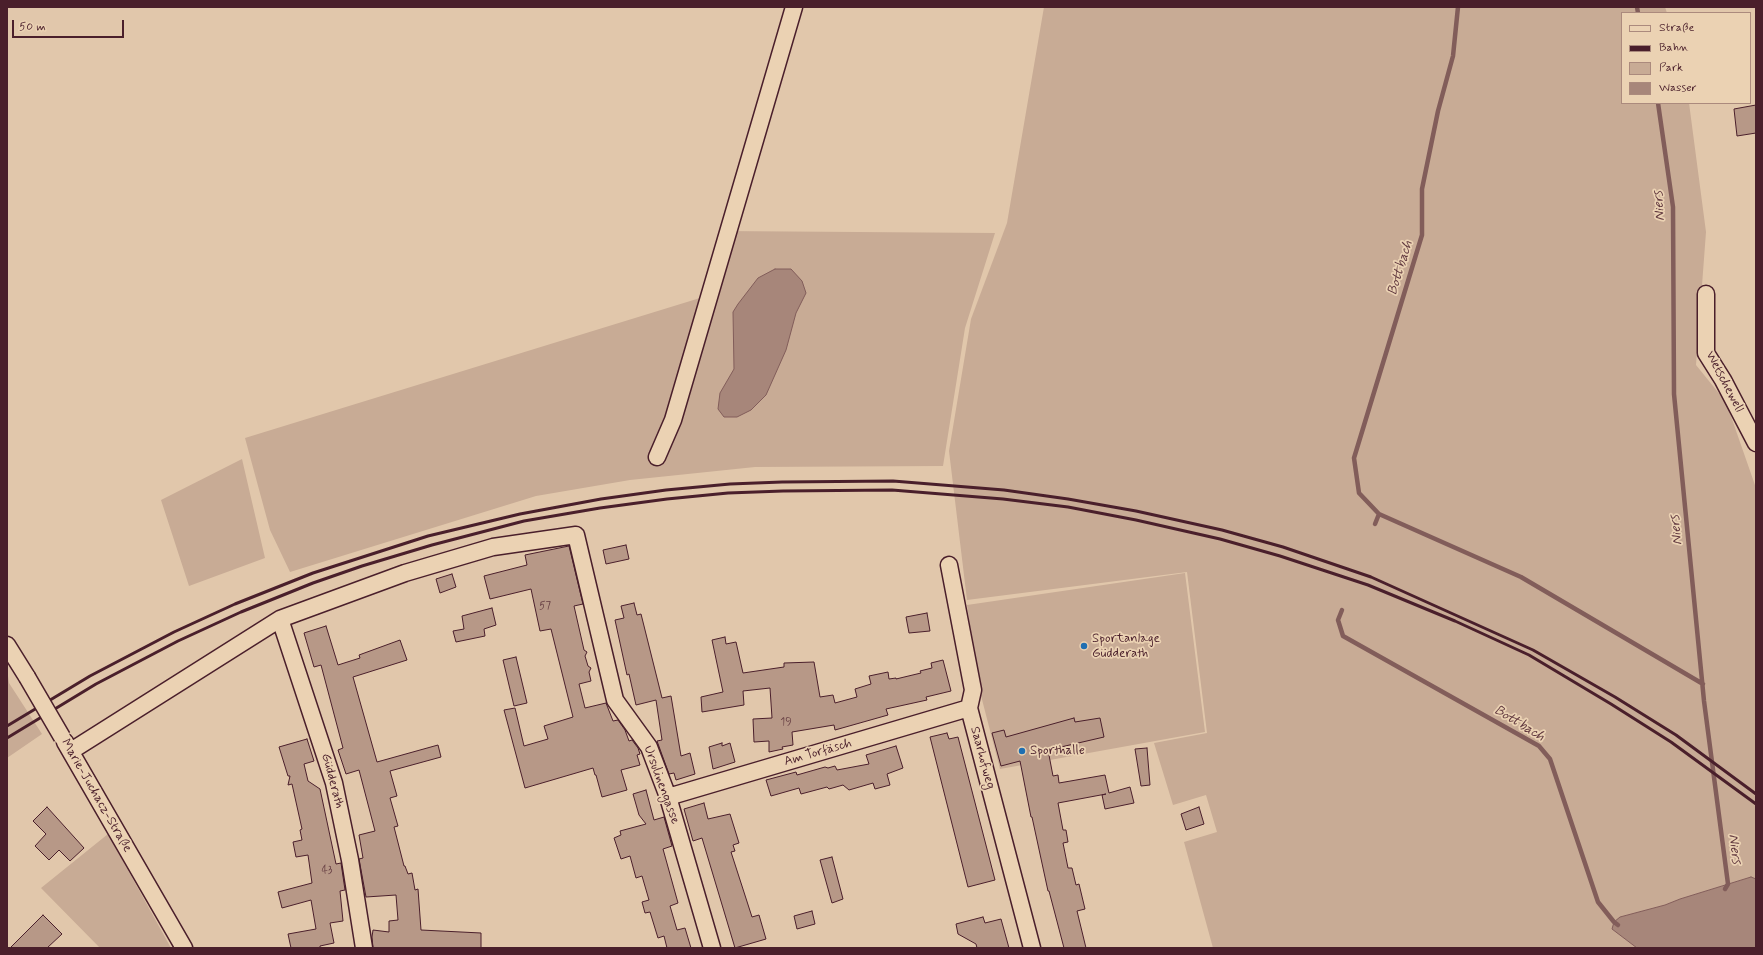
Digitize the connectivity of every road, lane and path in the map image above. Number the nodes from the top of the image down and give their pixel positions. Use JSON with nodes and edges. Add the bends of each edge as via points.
{"nodes":[{"id":1,"x":794,"y":7,"type":"edge"},
{"id":2,"x":1706,"y":294,"type":"dead end"},
{"id":3,"x":1756,"y":443,"type":"edge"},
{"id":4,"x":657,"y":457,"type":"dead end"},
{"id":5,"x":949,"y":565,"type":"dead end"},
{"id":6,"x":280,"y":619,"type":"junction"},
{"id":7,"x":7,"y":645,"type":"edge"},
{"id":8,"x":969,"y":708,"type":"junction"},
{"id":9,"x":71,"y":751,"type":"junction"},
{"id":10,"x":668,"y":797,"type":"junction"},
{"id":11,"x":184,"y":948,"type":"edge"},
{"id":12,"x":364,"y":948,"type":"edge"},
{"id":13,"x":712,"y":948,"type":"edge"},
{"id":14,"x":1032,"y":948,"type":"edge"}],
"edges":[{"from":1,"to":4,"type":"street","via":[[673,420]]},
{"from":2,"to":3,"type":"street","name":"Wetschewell","via":[[1706,353]]},
{"from":5,"to":8,"type":"street","name":"Saarhofweg","via":[[973,690]]},
{"from":6,"to":9,"type":"street"},
{"from":6,"to":10,"type":"street","name":"Ursulinengasse","via":[[405,573],[493,547],[576,536],[615,700],[649,747]]},
{"from":6,"to":12,"type":"street","name":"Güdderath","via":[[334,783]]},
{"from":7,"to":9,"type":"street","name":"Marie-Juchacz-Straße","bridge":true},
{"from":8,"to":10,"type":"street","name":"Am Torfäsch"},
{"from":8,"to":14,"type":"street","name":"Saarhofweg"},
{"from":9,"to":11,"type":"street","name":"Marie-Juchacz-Straße"},
{"from":10,"to":13,"type":"street","name":"Ursulinengasse"}]}
